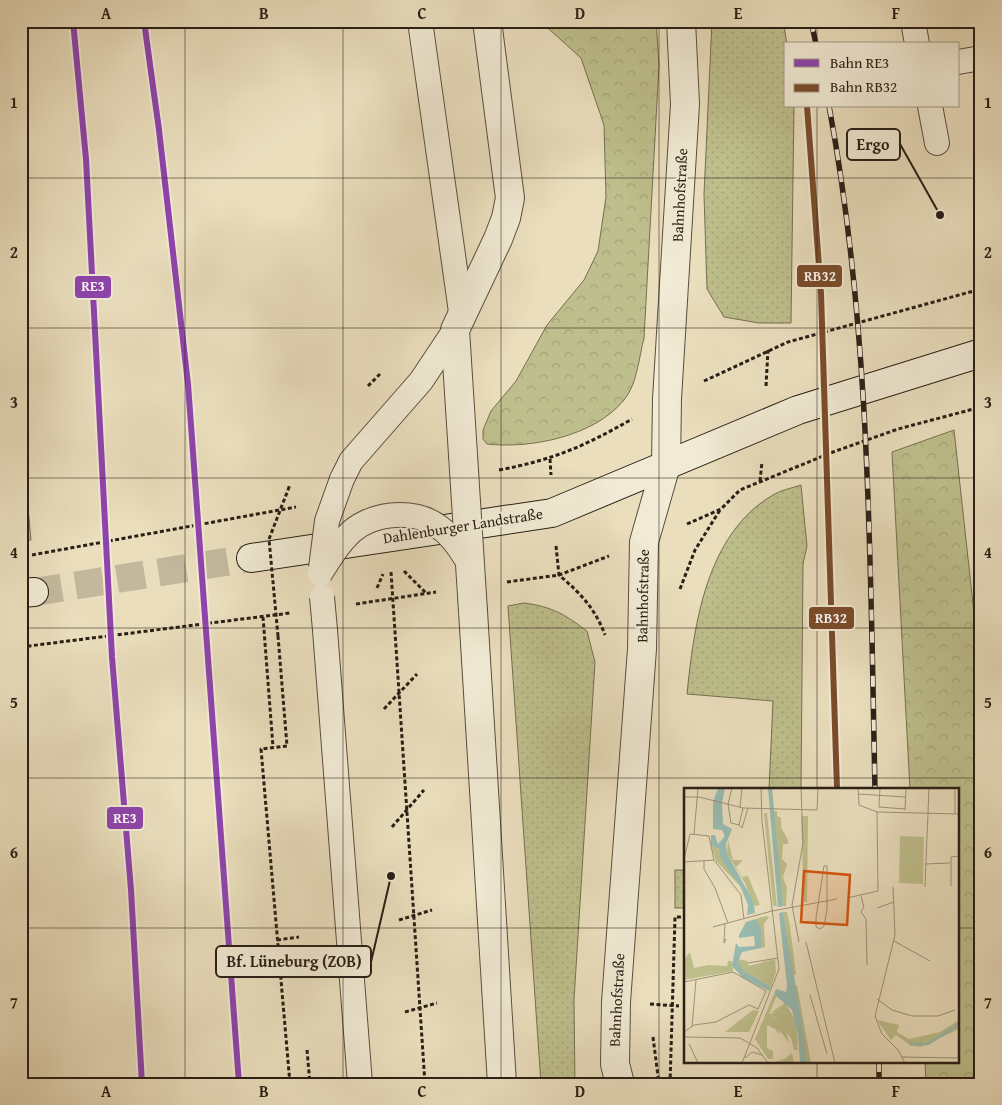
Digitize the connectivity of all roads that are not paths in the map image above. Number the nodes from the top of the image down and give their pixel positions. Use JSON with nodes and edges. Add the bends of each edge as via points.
{"nodes":[{"id":1,"x":420,"y":21,"type":"edge"},
{"id":2,"x":486,"y":21,"type":"edge"},
{"id":3,"x":681,"y":21,"type":"edge"},
{"id":4,"x":913,"y":21,"type":"edge"},
{"id":5,"x":917,"y":42,"type":"edge"},
{"id":6,"x":981,"y":58,"type":"edge"},
{"id":7,"x":960,"y":62,"type":"edge"},
{"id":8,"x":930,"y":108,"type":"edge"},
{"id":9,"x":937,"y":143,"type":"dead end"},
{"id":10,"x":459,"y":325,"type":"junction"},
{"id":11,"x":981,"y":352,"type":"edge"},
{"id":12,"x":666,"y":465,"type":"junction"},
{"id":13,"x":252,"y":558,"type":"tunnel mouth"},
{"id":14,"x":470,"y":565,"type":"junction"},
{"id":15,"x":320,"y":574,"type":"junction"},
{"id":16,"x":360,"y":1084,"type":"edge"},
{"id":17,"x":502,"y":1084,"type":"edge"},
{"id":18,"x":620,"y":1084,"type":"edge"}],
"edges":[{"from":1,"to":10,"type":"lane"},
{"from":2,"to":10,"type":"street","via":[[510,198],[504,225]]},
{"from":3,"to":12,"type":"street","name":"Bahnhofstraße","via":[[685,104]]},
{"from":4,"to":5,"type":"lane"},
{"from":6,"to":7,"type":"lane"},
{"from":8,"to":9,"type":"lane"},
{"from":10,"to":14,"type":"street","bridge":true},
{"from":10,"to":15,"type":"lane","bridge":true,"via":[[421,381],[351,461],[327,521]]},
{"from":11,"to":12,"type":"street","name":"Dahlenburger Landstraße","via":[[798,410]]},
{"from":12,"to":13,"type":"street","name":"Dahlenburger Landstraße","via":[[552,513]]},
{"from":12,"to":18,"type":"street","name":"Bahnhofstraße","via":[[644,542],[642,649],[616,1002],[615,1064]]},
{"from":14,"to":15,"type":"lane","bridge":true,"via":[[456,543],[437,525],[413,516],[387,515],[366,522],[348,535]]},
{"from":14,"to":17,"type":"street","bridge":true},
{"from":15,"to":16,"type":"lane","bridge":true}]}
